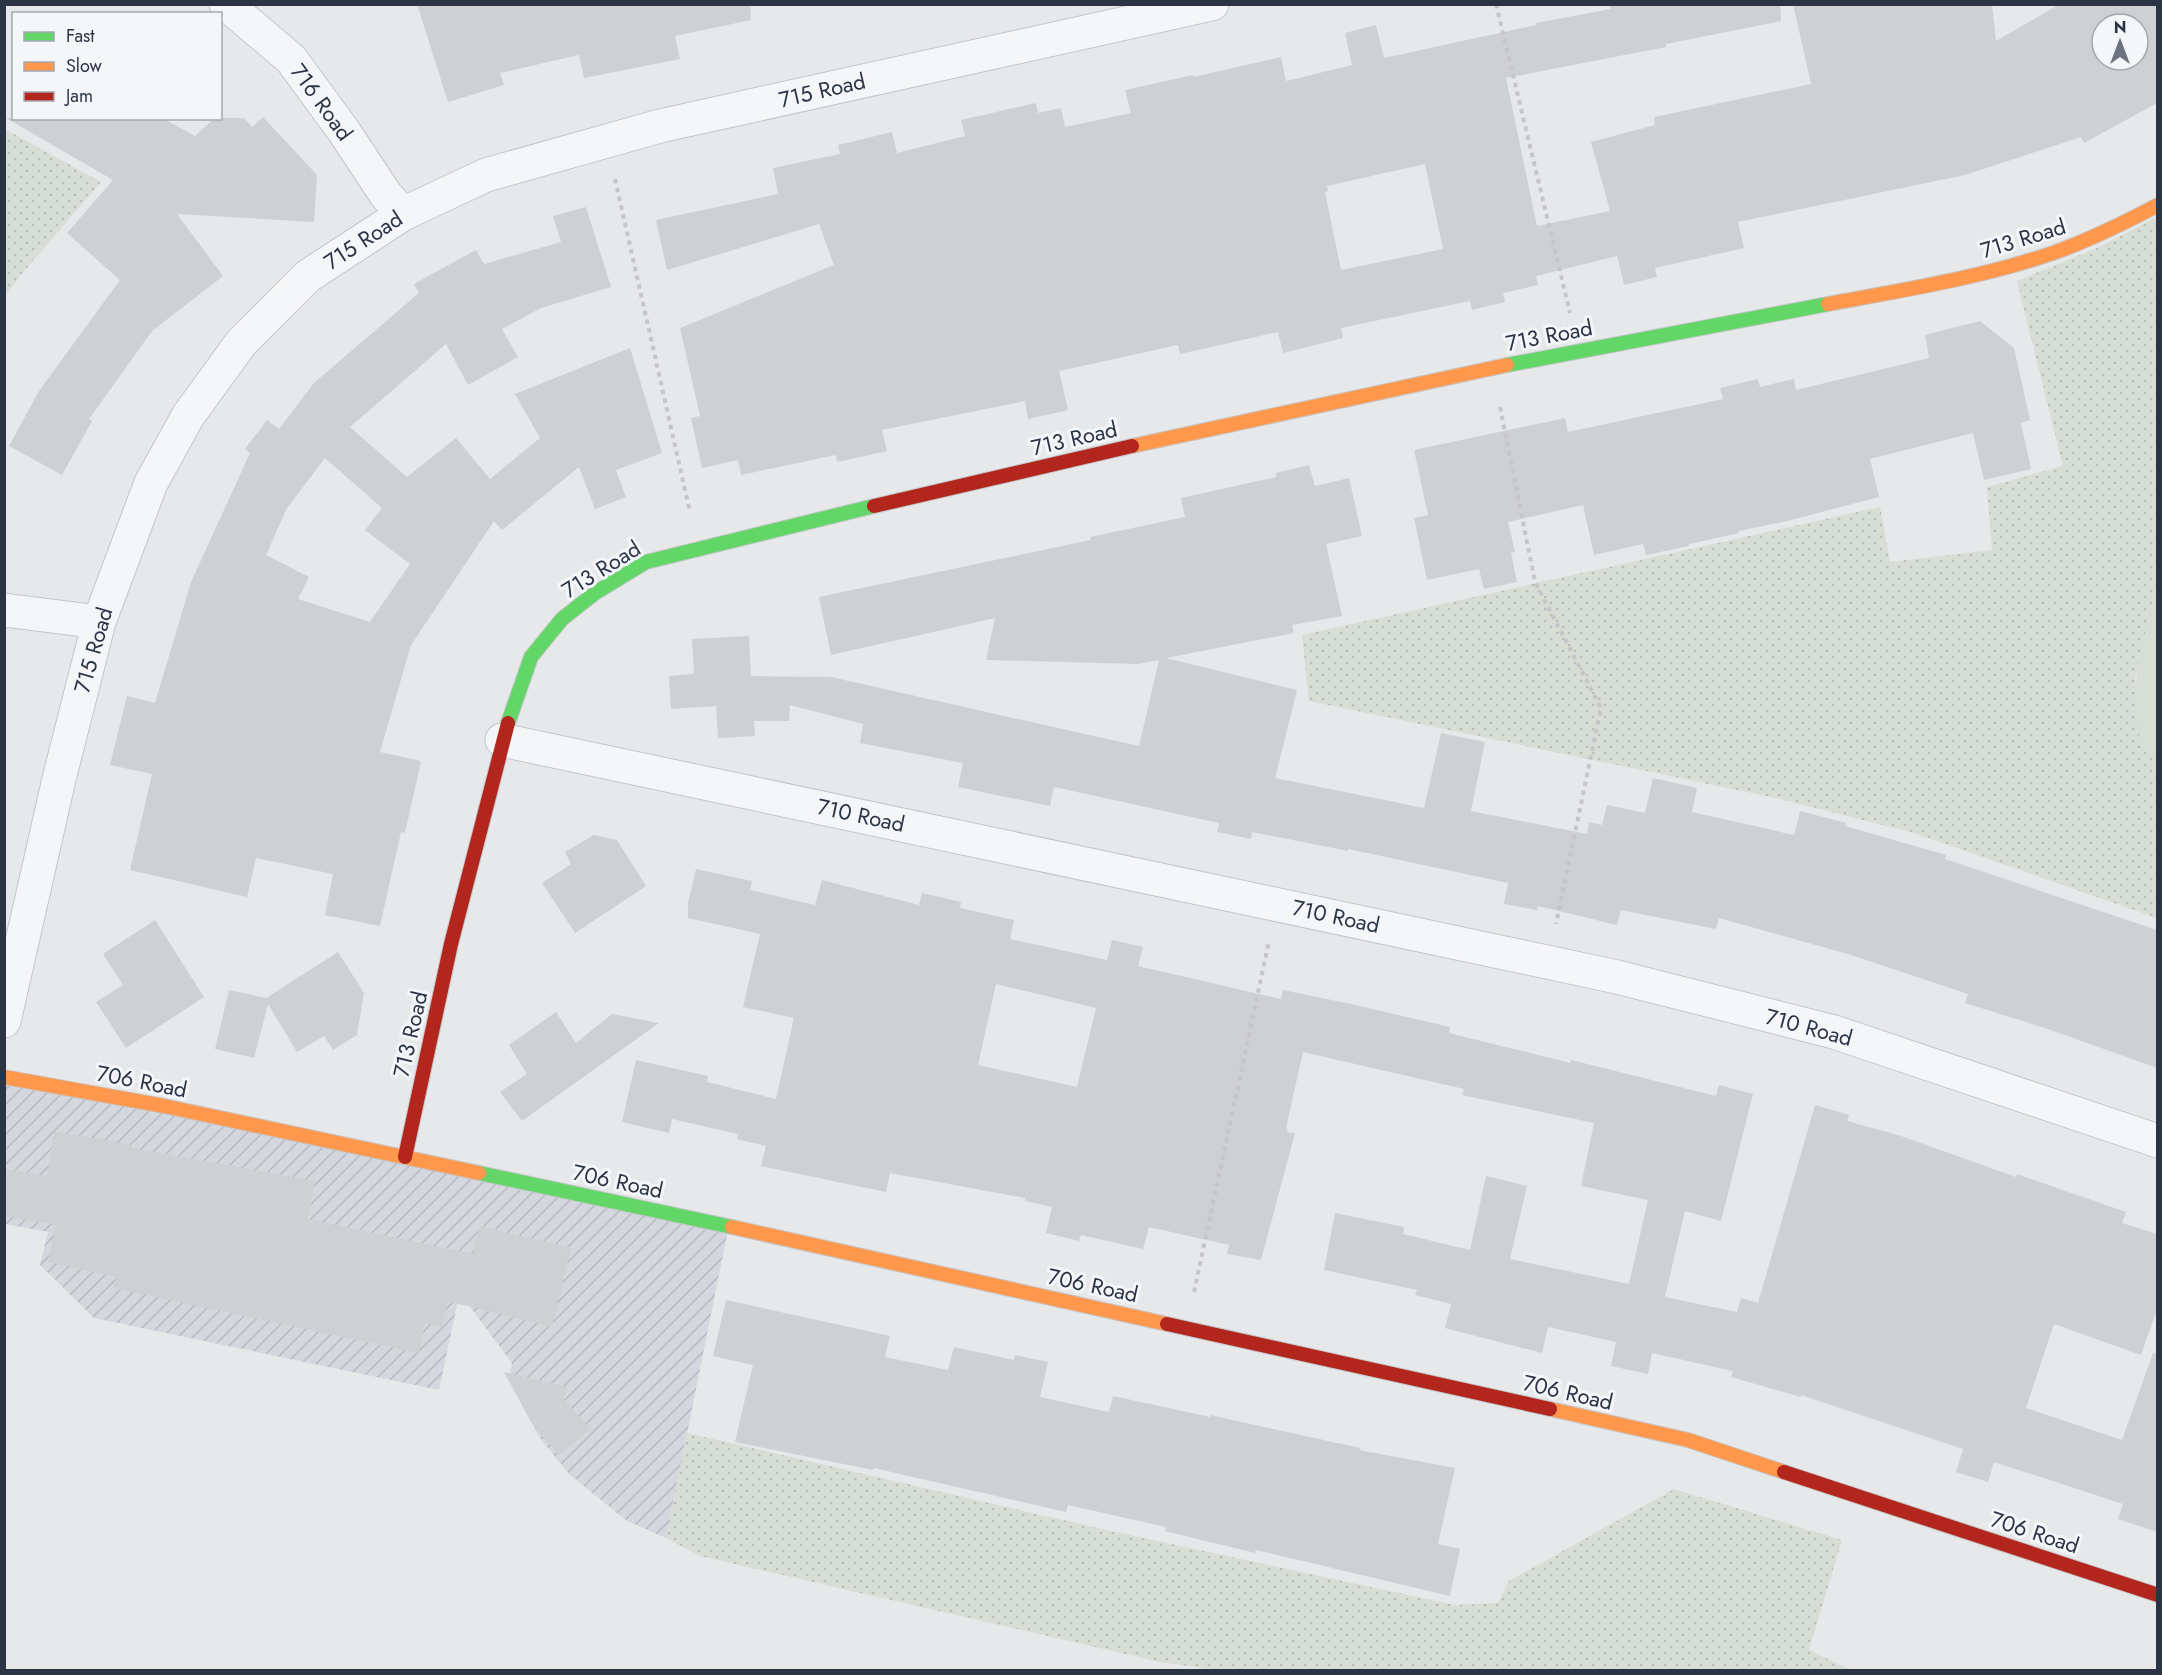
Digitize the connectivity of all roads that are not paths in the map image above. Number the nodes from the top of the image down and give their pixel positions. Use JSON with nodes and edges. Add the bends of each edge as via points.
{"nodes":[{"id":1,"x":226,"y":4,"type":"edge"},
{"id":2,"x":1212,"y":4,"type":"edge"},
{"id":3,"x":2157,"y":205,"type":"edge"},
{"id":4,"x":403,"y":214,"type":"junction"},
{"id":5,"x":4,"y":610,"type":"edge"},
{"id":6,"x":99,"y":622,"type":"junction"},
{"id":7,"x":502,"y":740,"type":"junction"},
{"id":8,"x":4,"y":1021,"type":"edge"},
{"id":9,"x":4,"y":1077,"type":"edge"},
{"id":10,"x":2157,"y":1142,"type":"edge"},
{"id":11,"x":405,"y":1157,"type":"junction"},
{"id":12,"x":2157,"y":1595,"type":"edge"}],
"edges":[{"from":1,"to":4,"type":"street","name":"716 Road","via":[[291,59]]},
{"from":2,"to":4,"type":"street","name":"715 Road","via":[[660,126],[486,175]]},
{"from":3,"to":7,"type":"street","name":"713 Road","via":[[2101,234],[2052,253],[1947,282],[1492,368],[1107,452],[646,562],[562,619],[531,657]]},
{"from":4,"to":6,"type":"street","name":"715 Road","via":[[308,276],[242,343],[188,416],[151,483]]},
{"from":5,"to":6,"type":"street"},
{"from":6,"to":8,"type":"street","name":"715 Road"},
{"from":7,"to":10,"type":"street","name":"710 Road","via":[[1548,962],[1834,1032]]},
{"from":7,"to":11,"type":"street","name":"713 Road","via":[[451,944]]},
{"from":9,"to":11,"type":"street","name":"706 Road"},
{"from":11,"to":12,"type":"street","name":"706 Road","via":[[1688,1440]]}]}
